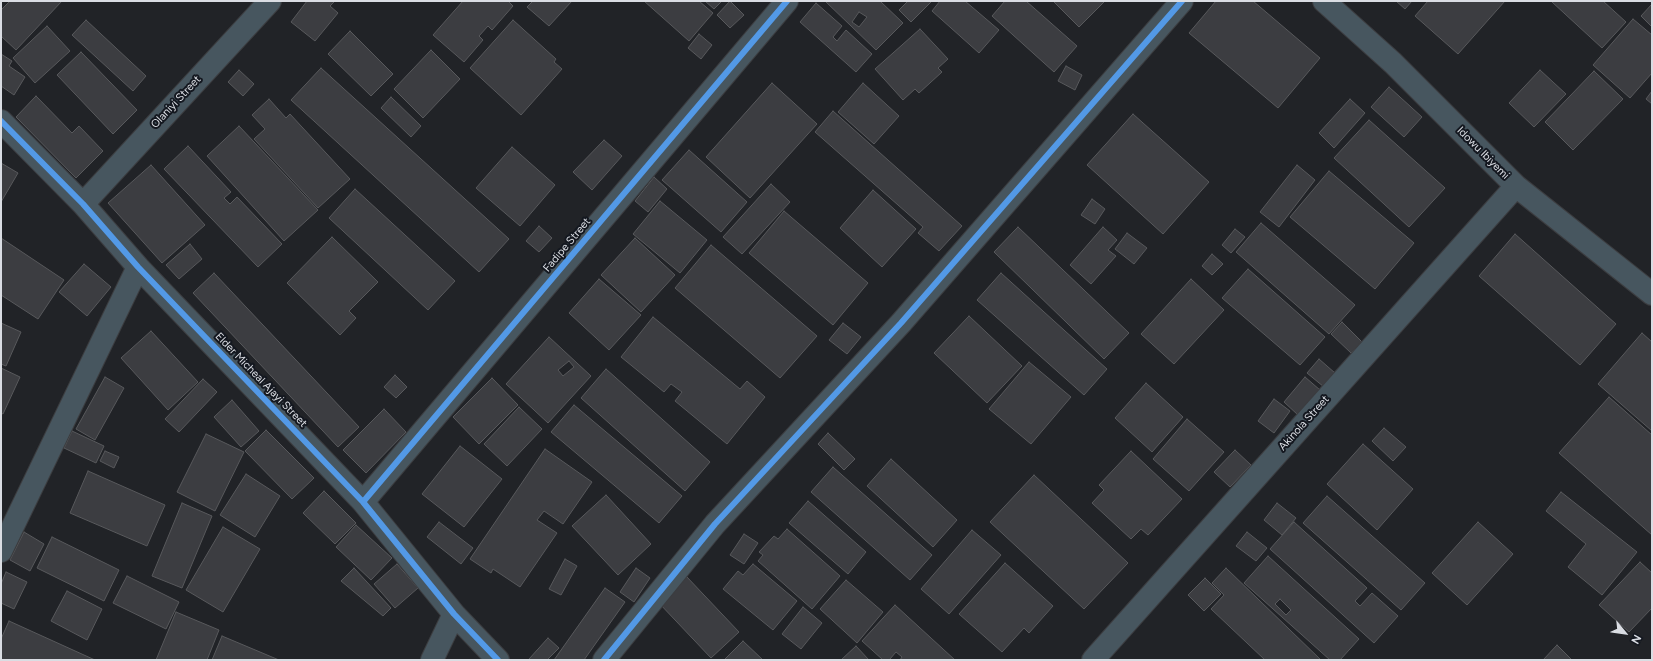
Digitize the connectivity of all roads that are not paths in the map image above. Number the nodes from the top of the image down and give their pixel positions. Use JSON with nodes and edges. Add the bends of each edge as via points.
{"nodes":[{"id":1,"x":270,"y":1,"type":"edge"},
{"id":2,"x":787,"y":1,"type":"edge"},
{"id":3,"x":1182,"y":1,"type":"edge"},
{"id":4,"x":1324,"y":1,"type":"edge"},
{"id":5,"x":1,"y":121,"type":"edge"},
{"id":6,"x":1516,"y":186,"type":"junction"},
{"id":7,"x":83,"y":204,"type":"junction"},
{"id":8,"x":138,"y":267,"type":"junction"},
{"id":9,"x":1652,"y":294,"type":"edge"},
{"id":10,"x":363,"y":502,"type":"junction"},
{"id":11,"x":1,"y":551,"type":"edge"},
{"id":12,"x":454,"y":614,"type":"junction"},
{"id":13,"x":432,"y":660,"type":"edge"},
{"id":14,"x":498,"y":660,"type":"edge"},
{"id":15,"x":604,"y":660,"type":"edge"},
{"id":16,"x":1093,"y":660,"type":"edge"}],
"edges":[{"from":1,"to":7,"type":"street","name":"Olaniyi Street"},
{"from":2,"to":10,"type":"street","name":"Fadipe Street"},
{"from":3,"to":15,"type":"street","via":[[901,323],[715,524]]},
{"from":4,"to":6,"type":"street","name":"Idowu Ibiyemi","via":[[1393,63]]},
{"from":5,"to":7,"type":"street","name":"Elder Micheal Ajayi Street"},
{"from":6,"to":9,"type":"street","name":"Idowu Ibiyemi"},
{"from":6,"to":16,"type":"street","name":"Akinola Street"},
{"from":7,"to":8,"type":"street","name":"Elder Micheal Ajayi Street"},
{"from":8,"to":10,"type":"street","name":"Elder Micheal Ajayi Street"},
{"from":8,"to":11,"type":"street"},
{"from":10,"to":12,"type":"street","name":"Elder Micheal Ajayi Street"},
{"from":12,"to":13,"type":"street"},
{"from":12,"to":14,"type":"street","name":"Elder Micheal Ajayi Street"}]}
